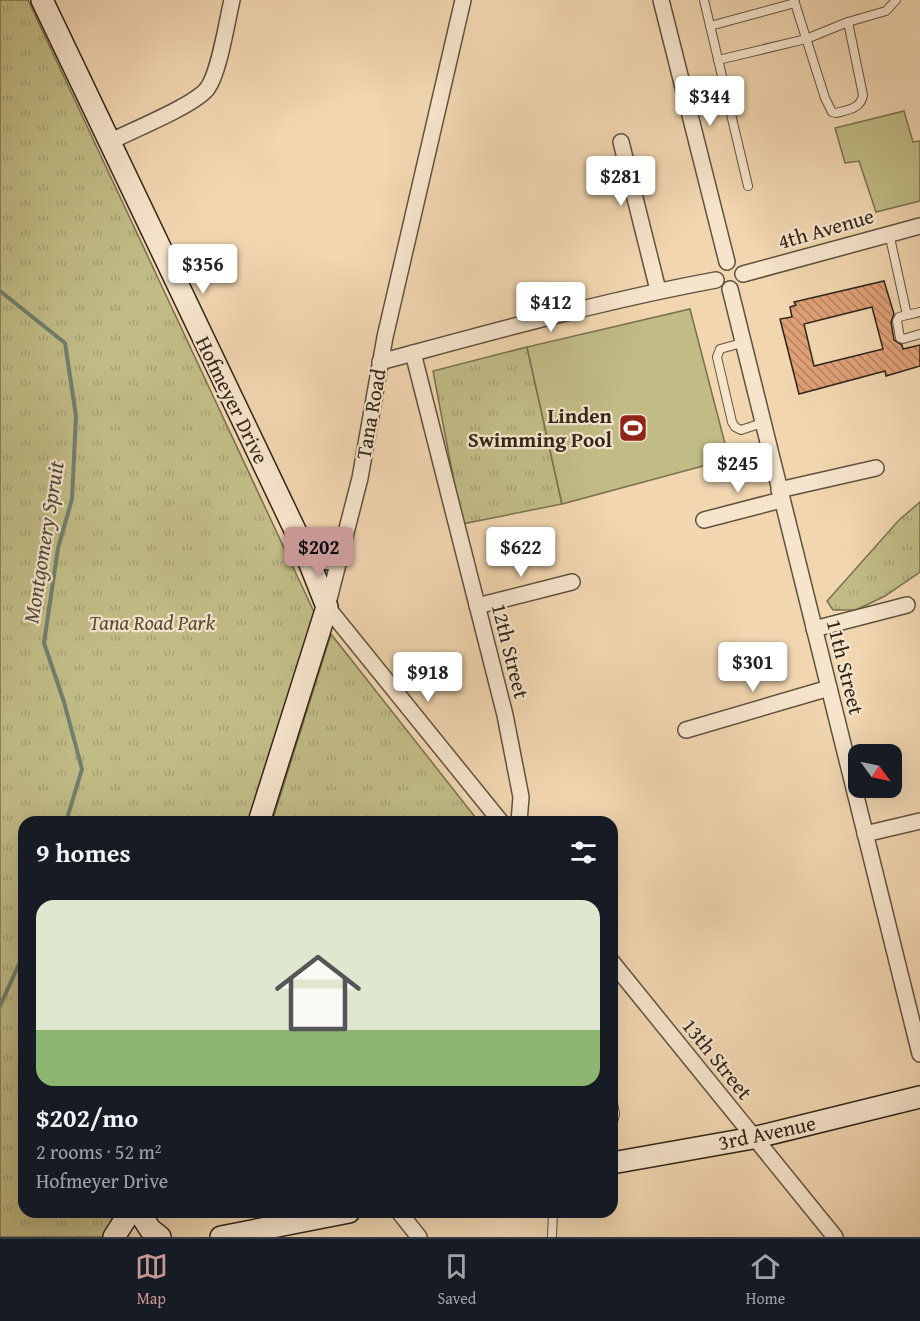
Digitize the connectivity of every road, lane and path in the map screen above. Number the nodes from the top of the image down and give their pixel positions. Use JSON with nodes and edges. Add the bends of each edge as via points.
{"nodes":[{"id":1,"x":42,"y":0,"type":"edge"},
{"id":2,"x":232,"y":0,"type":"edge"},
{"id":3,"x":463,"y":0,"type":"edge"},
{"id":4,"x":661,"y":0,"type":"edge"},
{"id":5,"x":704,"y":0,"type":"edge"},
{"id":6,"x":896,"y":0,"type":"edge"},
{"id":7,"x":795,"y":2,"type":"edge"},
{"id":8,"x":848,"y":22,"type":"junction"},
{"id":9,"x":710,"y":26,"type":"junction"},
{"id":10,"x":806,"y":39,"type":"junction"},
{"id":11,"x":718,"y":60,"type":"junction"},
{"id":12,"x":109,"y":142,"type":"junction"},
{"id":13,"x":621,"y":142,"type":"dead end"},
{"id":14,"x":748,"y":186,"type":"dead end"},
{"id":15,"x":920,"y":226,"type":"edge"},
{"id":16,"x":889,"y":233,"type":"junction"},
{"id":17,"x":727,"y":262,"type":"junction"},
{"id":18,"x":743,"y":274,"type":"junction"},
{"id":19,"x":716,"y":279,"type":"junction"},
{"id":20,"x":730,"y":289,"type":"junction"},
{"id":21,"x":658,"y":291,"type":"junction"},
{"id":22,"x":920,"y":312,"type":"edge"},
{"id":23,"x":907,"y":315,"type":"junction"},
{"id":24,"x":920,"y":334,"type":"edge"},
{"id":25,"x":742,"y":343,"type":"junction"},
{"id":26,"x":413,"y":353,"type":"junction"},
{"id":27,"x":380,"y":362,"type":"junction"},
{"id":28,"x":762,"y":423,"type":"junction"},
{"id":29,"x":876,"y":468,"type":"dead end"},
{"id":30,"x":780,"y":495,"type":"junction"},
{"id":31,"x":704,"y":520,"type":"dead end"},
{"id":32,"x":304,"y":549,"type":"junction"},
{"id":33,"x":341,"y":555,"type":"junction"},
{"id":34,"x":572,"y":582,"type":"dead end"},
{"id":35,"x":907,"y":604,"type":"dead end"},
{"id":36,"x":477,"y":606,"type":"junction"},
{"id":37,"x":327,"y":607,"type":"junction"},
{"id":38,"x":814,"y":629,"type":"junction"},
{"id":39,"x":828,"y":688,"type":"junction"},
{"id":40,"x":686,"y":730,"type":"dead end"},
{"id":41,"x":261,"y":816,"type":"edge"},
{"id":42,"x":496,"y":816,"type":"edge"},
{"id":43,"x":520,"y":816,"type":"edge"},
{"id":44,"x":920,"y":821,"type":"edge"},
{"id":45,"x":865,"y":834,"type":"junction"},
{"id":46,"x":618,"y":969,"type":"edge"},
{"id":47,"x":920,"y":1054,"type":"edge"},
{"id":48,"x":920,"y":1097,"type":"edge"},
{"id":49,"x":753,"y":1138,"type":"junction"},
{"id":50,"x":618,"y":1161,"type":"edge"},
{"id":51,"x":126,"y":1218,"type":"edge"},
{"id":52,"x":135,"y":1218,"type":"edge"},
{"id":53,"x":142,"y":1218,"type":"edge"},
{"id":54,"x":318,"y":1218,"type":"edge"},
{"id":55,"x":404,"y":1218,"type":"edge"},
{"id":56,"x":553,"y":1218,"type":"edge"},
{"id":57,"x":114,"y":1237,"type":"edge"},
{"id":58,"x":128,"y":1237,"type":"edge"},
{"id":59,"x":160,"y":1237,"type":"edge"},
{"id":60,"x":221,"y":1237,"type":"edge"},
{"id":61,"x":419,"y":1237,"type":"edge"},
{"id":62,"x":552,"y":1237,"type":"edge"},
{"id":63,"x":835,"y":1237,"type":"edge"}],
"edges":[{"from":1,"to":12,"type":"main road","name":"Hofmeyer Drive"},
{"from":2,"to":12,"type":"street","via":[[207,89]]},
{"from":3,"to":27,"type":"street","name":"Tana Road"},
{"from":4,"to":17,"type":"street"},
{"from":5,"to":9,"type":"lane"},
{"from":6,"to":8,"type":"lane","via":[[886,11]]},
{"from":7,"to":9,"type":"lane"},
{"from":7,"to":10,"type":"lane"},
{"from":8,"to":10,"type":"lane"},
{"from":8,"to":10,"type":"lane","via":[[863,95],[857,107],[832,112]]},
{"from":9,"to":11,"type":"lane"},
{"from":10,"to":11,"type":"lane"},
{"from":11,"to":14,"type":"lane"},
{"from":12,"to":32,"type":"main road","name":"Hofmeyer Drive"},
{"from":13,"to":21,"type":"street"},
{"from":15,"to":16,"type":"street","name":"4th Avenue"},
{"from":16,"to":18,"type":"street","name":"4th Avenue"},
{"from":16,"to":23,"type":"lane"},
{"from":17,"to":18,"type":"street","via":[[739,266]]},
{"from":17,"to":19,"type":"street","via":[[718,266]]},
{"from":18,"to":20,"type":"street","via":[[738,286]]},
{"from":19,"to":20,"type":"street","via":[[721,287]]},
{"from":19,"to":21,"type":"street"},
{"from":20,"to":25,"type":"street","name":"11th Street"},
{"from":21,"to":26,"type":"street"},
{"from":22,"to":23,"type":"lane"},
{"from":23,"to":24,"type":"lane","via":[[897,321],[900,338]]},
{"from":25,"to":28,"type":"street","name":"11th Street"},
{"from":25,"to":28,"type":"lane","via":[[720,349],[717,357],[732,422],[741,430]]},
{"from":26,"to":27,"type":"street"},
{"from":26,"to":36,"type":"street","name":"12th Street"},
{"from":27,"to":33,"type":"street","name":"Tana Road","via":[[360,478]]},
{"from":28,"to":30,"type":"street","name":"11th Street"},
{"from":29,"to":30,"type":"street"},
{"from":30,"to":31,"type":"street"},
{"from":30,"to":38,"type":"street","name":"11th Street"},
{"from":32,"to":33,"type":"main road","via":[[328,560]]},
{"from":32,"to":37,"type":"main road","name":"Hofmeyer Drive"},
{"from":33,"to":37,"type":"street","name":"Tana Road"},
{"from":34,"to":36,"type":"street"},
{"from":35,"to":38,"type":"street"},
{"from":36,"to":43,"type":"street","name":"12th Street","via":[[505,715],[520,789]]},
{"from":37,"to":41,"type":"main road","name":"Tana Road"},
{"from":37,"to":42,"type":"street"},
{"from":38,"to":39,"type":"street","name":"11th Street"},
{"from":39,"to":40,"type":"street"},
{"from":39,"to":45,"type":"street","name":"11th Street"},
{"from":44,"to":45,"type":"street"},
{"from":45,"to":47,"type":"street","name":"11th Street"},
{"from":46,"to":49,"type":"street","name":"13th Street"},
{"from":48,"to":49,"type":"main road","name":"3rd Avenue"},
{"from":49,"to":50,"type":"main road","name":"3rd Avenue"},
{"from":49,"to":63,"type":"street","name":"13th Street"},
{"from":51,"to":57,"type":"main road"},
{"from":52,"to":58,"type":"main road"},
{"from":53,"to":59,"type":"main road"},
{"from":54,"to":60,"type":"main road"},
{"from":55,"to":61,"type":"street"},
{"from":56,"to":62,"type":"lane"}]}
